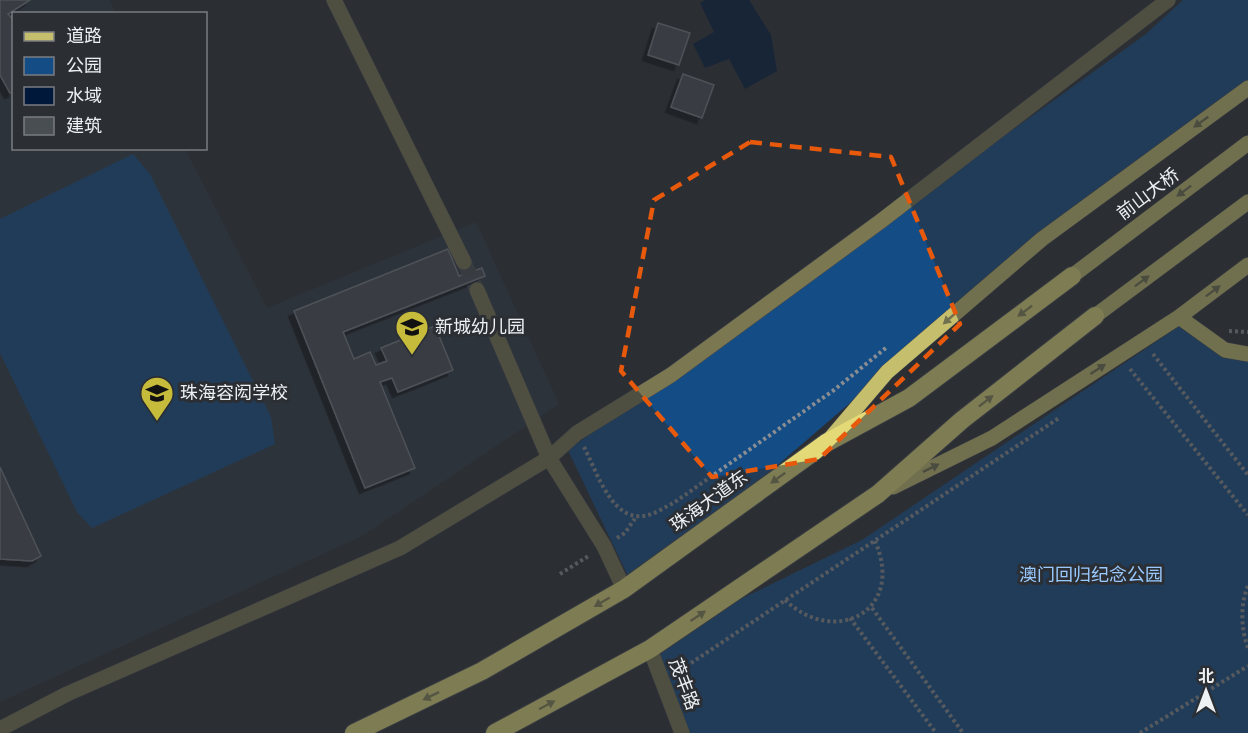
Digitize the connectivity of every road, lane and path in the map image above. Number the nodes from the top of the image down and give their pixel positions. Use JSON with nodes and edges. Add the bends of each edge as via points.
{"nodes":[{"id":1,"x":334,"y":0,"type":"edge"},
{"id":2,"x":1168,"y":0,"type":"edge"},
{"id":3,"x":1248,"y":88,"type":"edge"},
{"id":4,"x":1248,"y":144,"type":"edge"},
{"id":5,"x":1248,"y":201,"type":"edge"},
{"id":6,"x":464,"y":262,"type":"tunnel mouth"},
{"id":7,"x":1248,"y":265,"type":"edge"},
{"id":8,"x":1072,"y":276,"type":"joint"},
{"id":9,"x":477,"y":290,"type":"tunnel mouth"},
{"id":10,"x":1095,"y":316,"type":"joint"},
{"id":11,"x":1179,"y":317,"type":"junction"},
{"id":12,"x":1222,"y":327,"type":"dead end"},
{"id":13,"x":1248,"y":332,"type":"edge"},
{"id":14,"x":888,"y":346,"type":"dead end"},
{"id":15,"x":1160,"y":350,"type":"dead end"},
{"id":16,"x":1153,"y":354,"type":"junction"},
{"id":17,"x":1248,"y":354,"type":"edge"},
{"id":18,"x":1145,"y":359,"type":"dead end"},
{"id":19,"x":1138,"y":364,"type":"dead end"},
{"id":20,"x":1130,"y":369,"type":"junction"},
{"id":21,"x":1121,"y":376,"type":"dead end"},
{"id":22,"x":1065,"y":414,"type":"dead end"},
{"id":23,"x":577,"y":433,"type":"junction"},
{"id":24,"x":826,"y":443,"type":"junction"},
{"id":25,"x":549,"y":458,"type":"junction"},
{"id":26,"x":1248,"y":475,"type":"edge"},
{"id":27,"x":878,"y":494,"type":"junction"},
{"id":28,"x":1248,"y":515,"type":"edge"},
{"id":29,"x":875,"y":540,"type":"junction"},
{"id":30,"x":1248,"y":585,"type":"edge"},
{"id":31,"x":624,"y":588,"type":"junction"},
{"id":32,"x":784,"y":600,"type":"junction"},
{"id":33,"x":872,"y":608,"type":"junction"},
{"id":34,"x":850,"y":618,"type":"junction"},
{"id":35,"x":1248,"y":648,"type":"edge"},
{"id":36,"x":650,"y":649,"type":"junction"},
{"id":37,"x":1248,"y":666,"type":"edge"},
{"id":38,"x":662,"y":681,"type":"junction"},
{"id":39,"x":0,"y":729,"type":"edge"},
{"id":40,"x":354,"y":733,"type":"edge"},
{"id":41,"x":495,"y":733,"type":"edge"},
{"id":42,"x":682,"y":733,"type":"edge"},
{"id":43,"x":936,"y":733,"type":"edge"},
{"id":44,"x":963,"y":733,"type":"edge"},
{"id":45,"x":1140,"y":733,"type":"edge"}],
"edges":[{"from":1,"to":6,"type":"street"},
{"from":2,"to":23,"type":"street","via":[[881,221],[671,375]]},
{"from":3,"to":24,"type":"main road","one_way":true,"via":[[1042,239],[887,372]]},
{"from":4,"to":8,"type":"main road","name":"前山大桥","one_way":true},
{"from":10,"to":5,"type":"main road","one_way":true},
{"from":11,"to":7,"type":"main road","one_way":true},
{"from":8,"to":24,"type":"highway","name":"珠海大道东","one_way":true,"via":[[909,399]]},
{"from":9,"to":25,"type":"street"},
{"from":27,"to":10,"type":"highway","one_way":true,"via":[[962,420]]},
{"from":11,"to":17,"type":"main road","via":[[1225,350]]},
{"from":27,"to":11,"type":"main road","one_way":true,"via":[[993,438]]},
{"from":12,"to":13,"type":"path"},
{"from":14,"to":23,"type":"path","via":[[834,390],[675,502],[652,514],[636,517],[623,512],[612,500]]},
{"from":15,"to":16,"type":"path"},
{"from":16,"to":18,"type":"path"},
{"from":16,"to":26,"type":"path"},
{"from":19,"to":20,"type":"path"},
{"from":20,"to":21,"type":"path"},
{"from":20,"to":28,"type":"path"},
{"from":22,"to":29,"type":"path"},
{"from":23,"to":25,"type":"street"},
{"from":24,"to":31,"type":"highway","name":"珠海大道东","one_way":true},
{"from":25,"to":31,"type":"street","via":[[604,546]]},
{"from":25,"to":39,"type":"street","via":[[400,548],[67,694]]},
{"from":36,"to":27,"type":"highway","one_way":true},
{"from":29,"to":32,"type":"path"},
{"from":29,"to":33,"type":"path","via":[[883,564],[883,579]]},
{"from":30,"to":35,"type":"path","via":[[1243,620]]},
{"from":31,"to":40,"type":"highway","name":"珠海大道东","one_way":true,"via":[[482,671]]},
{"from":32,"to":34,"type":"path","via":[[798,613],[815,619]]},
{"from":32,"to":38,"type":"path"},
{"from":33,"to":34,"type":"path"},
{"from":33,"to":44,"type":"path"},
{"from":34,"to":43,"type":"path"},
{"from":36,"to":38,"type":"street","name":"茂丰路"},
{"from":41,"to":36,"type":"highway","one_way":true},
{"from":37,"to":45,"type":"path"},
{"from":38,"to":42,"type":"street","name":"茂丰路"}]}
